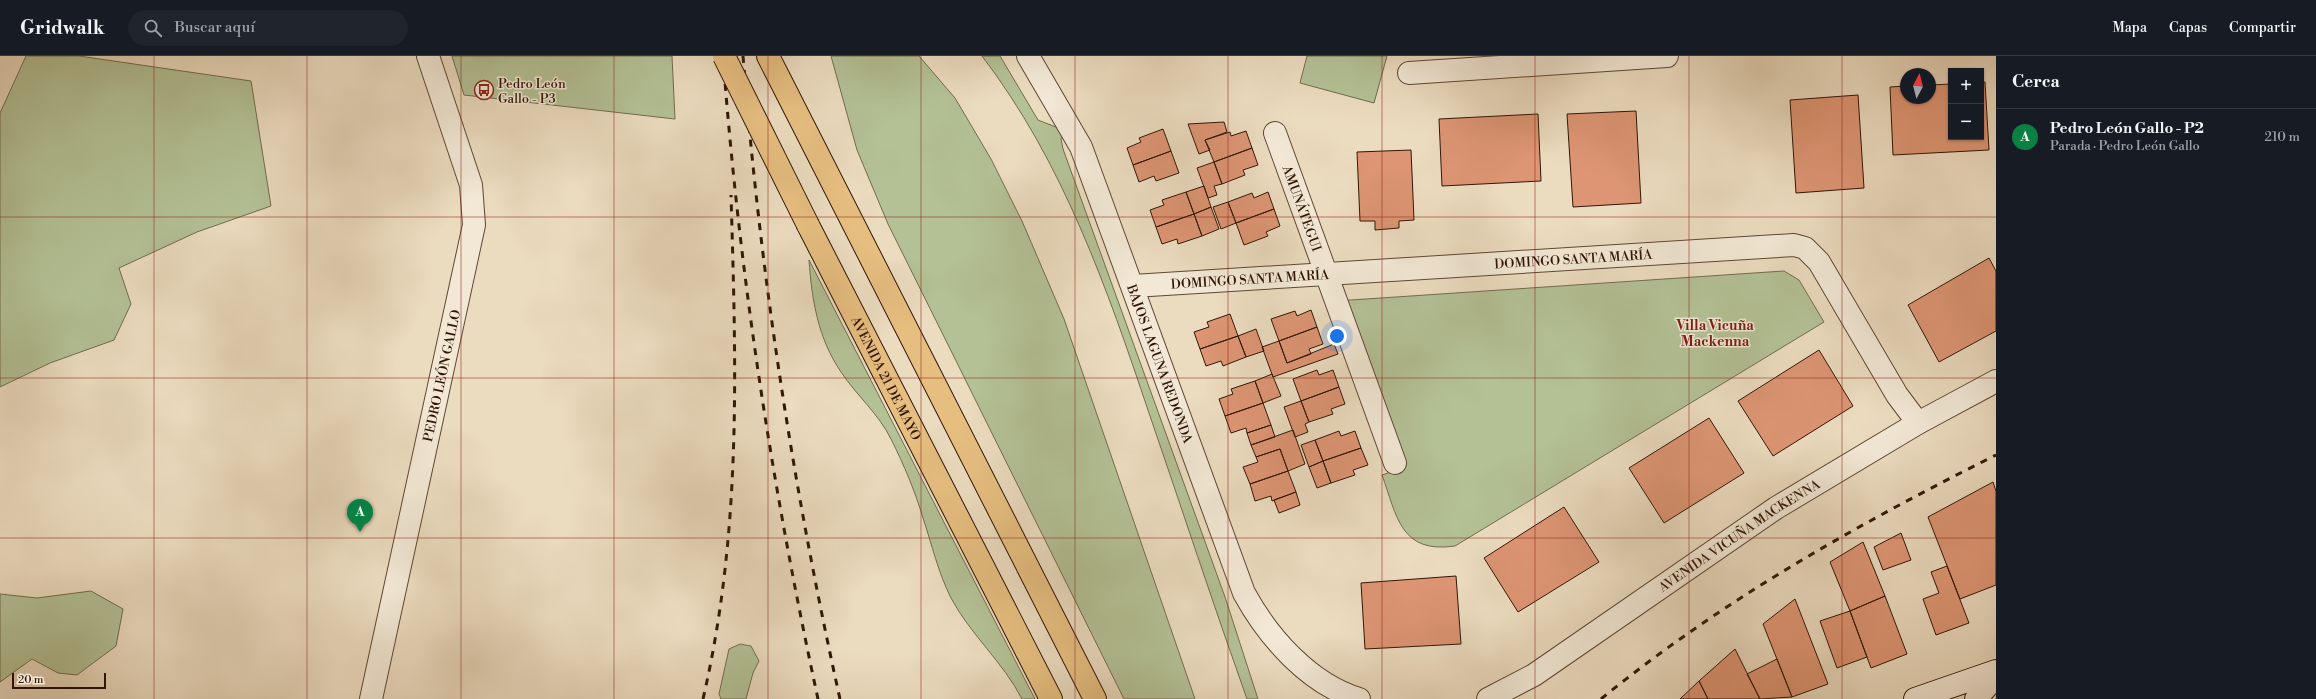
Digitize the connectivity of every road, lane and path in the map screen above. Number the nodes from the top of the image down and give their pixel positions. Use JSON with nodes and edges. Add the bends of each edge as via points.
{"nodes":[{"id":1,"x":428,"y":56,"type":"edge"},
{"id":2,"x":724,"y":56,"type":"edge"},
{"id":3,"x":768,"y":56,"type":"edge"},
{"id":4,"x":1028,"y":56,"type":"edge"},
{"id":5,"x":1667,"y":56,"type":"edge"},
{"id":6,"x":1409,"y":73,"type":"dead end"},
{"id":7,"x":1275,"y":134,"type":"dead end"},
{"id":8,"x":1326,"y":274,"type":"junction"},
{"id":9,"x":1133,"y":286,"type":"junction"},
{"id":10,"x":1996,"y":381,"type":"edge"},
{"id":11,"x":1918,"y":423,"type":"junction"},
{"id":12,"x":1395,"y":463,"type":"dead end"},
{"id":13,"x":1996,"y":671,"type":"edge"},
{"id":14,"x":1996,"y":676,"type":"edge"},
{"id":15,"x":371,"y":699,"type":"edge"},
{"id":16,"x":1051,"y":699,"type":"edge"},
{"id":17,"x":1094,"y":699,"type":"edge"},
{"id":18,"x":1359,"y":699,"type":"edge"},
{"id":19,"x":1488,"y":699,"type":"edge"},
{"id":20,"x":1916,"y":699,"type":"edge"},
{"id":21,"x":1976,"y":699,"type":"edge"}],
"edges":[{"from":1,"to":15,"type":"street","name":"PEDRO LEÓN GALLO","via":[[469,179],[474,204],[474,225]]},
{"from":2,"to":16,"type":"main road","name":"AVENIDA 21 DE MAYO","bridge":true},
{"from":3,"to":17,"type":"main road"},
{"from":4,"to":9,"type":"street","name":"BAJOS LAGUNA REDONDA","via":[[1081,147]]},
{"from":5,"to":6,"type":"street"},
{"from":7,"to":8,"type":"street","name":"AMUNÁTEGUI"},
{"from":8,"to":9,"type":"street","name":"DOMINGO SANTA MARÍA"},
{"from":8,"to":11,"type":"street","name":"DOMINGO SANTA MARÍA","via":[[1782,245],[1804,248],[1819,262]]},
{"from":8,"to":12,"type":"street","name":"AMUNÁTEGUI"},
{"from":9,"to":18,"type":"street","name":"BAJOS LAGUNA REDONDA","via":[[1244,593],[1258,618],[1286,651],[1332,688]]},
{"from":10,"to":11,"type":"street","name":"AVENIDA VICUÑA MACKENNA"},
{"from":11,"to":19,"type":"street","name":"AVENIDA VICUÑA MACKENNA","via":[[1776,508],[1534,675]]},
{"from":13,"to":20,"type":"street"},
{"from":14,"to":21,"type":"street"}]}
